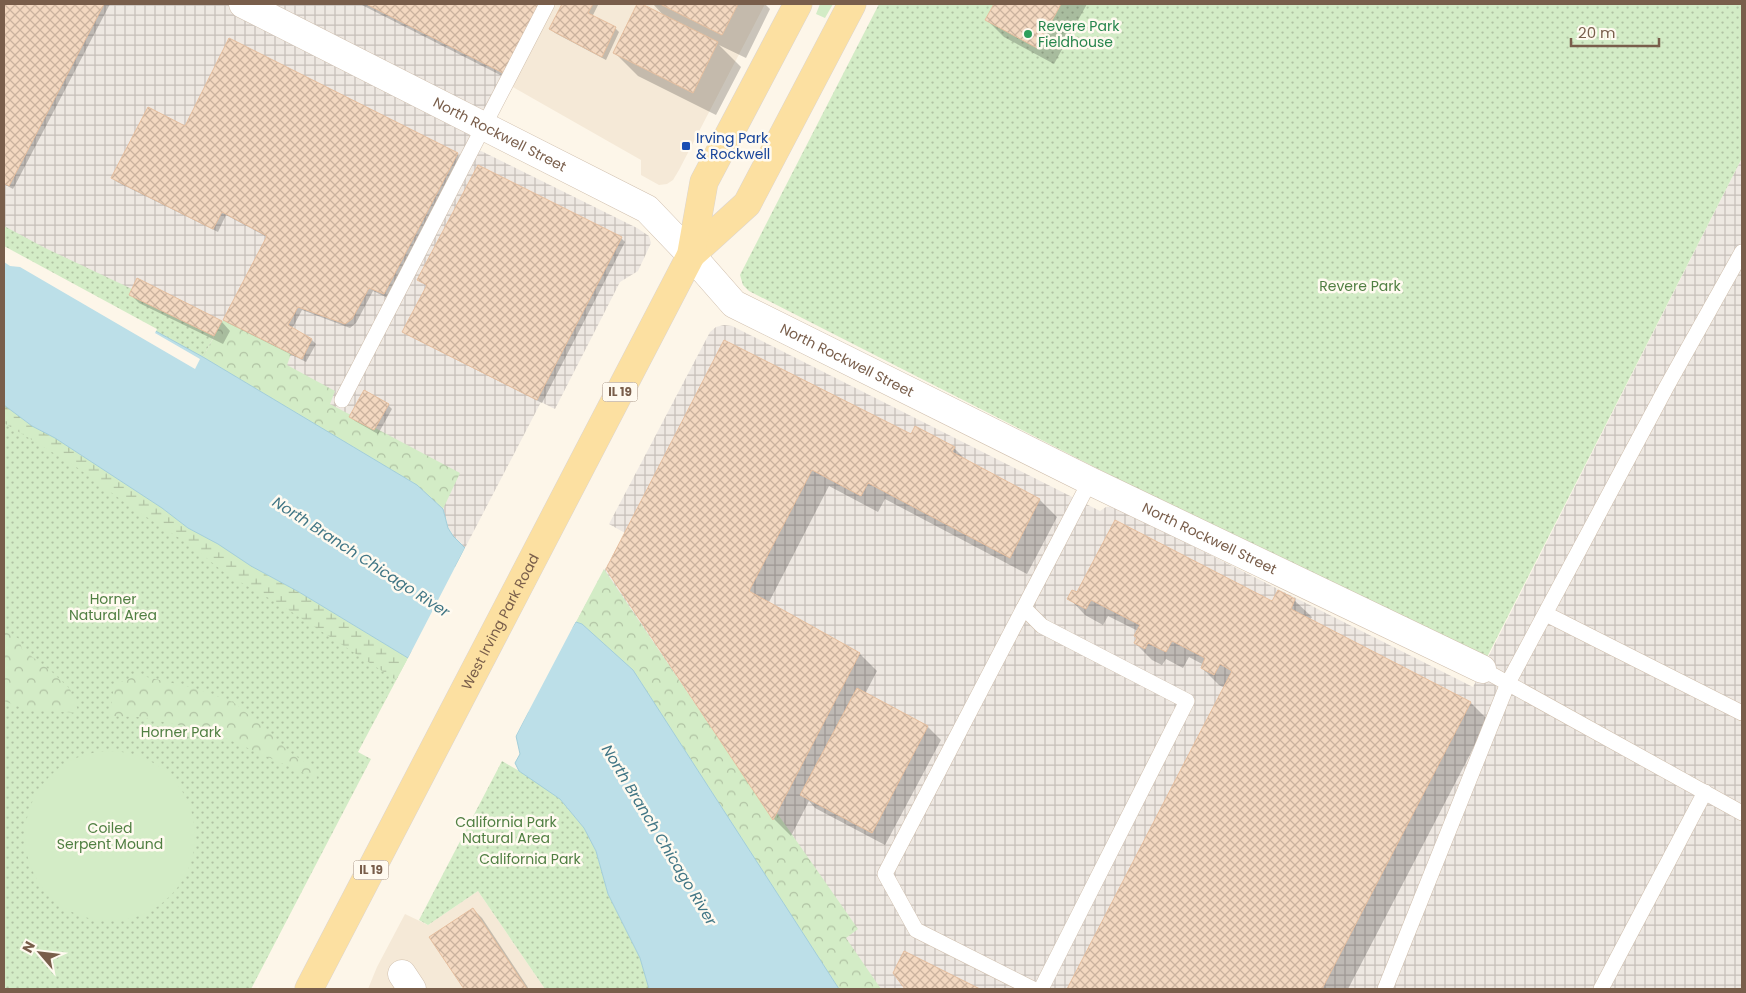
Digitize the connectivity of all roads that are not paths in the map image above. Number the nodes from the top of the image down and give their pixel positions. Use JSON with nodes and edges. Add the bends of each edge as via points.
{"nodes":[{"id":1,"x":244,"y":4,"type":"edge"},
{"id":2,"x":547,"y":4,"type":"edge"},
{"id":3,"x":798,"y":4,"type":"edge"},
{"id":4,"x":852,"y":4,"type":"edge"},
{"id":5,"x":483,"y":126,"type":"junction"},
{"id":6,"x":1742,"y":252,"type":"edge"},
{"id":7,"x":691,"y":255,"type":"junction"},
{"id":8,"x":342,"y":400,"type":"dead end"},
{"id":9,"x":1090,"y":481,"type":"junction"},
{"id":10,"x":1024,"y":608,"type":"junction"},
{"id":11,"x":1546,"y":614,"type":"junction"},
{"id":12,"x":1482,"y":669,"type":"joint"},
{"id":13,"x":1508,"y":683,"type":"junction"},
{"id":14,"x":1742,"y":713,"type":"edge"},
{"id":15,"x":1705,"y":792,"type":"junction"},
{"id":16,"x":1742,"y":813,"type":"edge"},
{"id":17,"x":309,"y":989,"type":"edge"},
{"id":18,"x":1034,"y":989,"type":"edge"},
{"id":19,"x":1041,"y":989,"type":"edge"},
{"id":20,"x":1385,"y":989,"type":"edge"},
{"id":21,"x":1601,"y":989,"type":"edge"}],
"edges":[{"from":1,"to":5,"type":"street","name":"North Rockwell Street"},
{"from":2,"to":5,"type":"lane"},
{"from":3,"to":7,"type":"main road","name":"West Irving Park Road","number":"IL 19","via":[[704,182]]},
{"from":4,"to":7,"type":"main road","name":"West Irving Park Road","number":"IL 19","via":[[747,204]]},
{"from":5,"to":7,"type":"street","name":"North Rockwell Street","via":[[647,209]]},
{"from":5,"to":8,"type":"lane"},
{"from":6,"to":11,"type":"lane"},
{"from":7,"to":9,"type":"street","name":"North Rockwell Street","via":[[734,304]]},
{"from":7,"to":17,"type":"main road","name":"West Irving Park Road","number":"IL 19"},
{"from":9,"to":10,"type":"lane"},
{"from":9,"to":12,"type":"street","name":"North Rockwell Street"},
{"from":10,"to":18,"type":"lane","via":[[885,874],[916,930]]},
{"from":10,"to":19,"type":"lane","via":[[1042,626],[1187,701]]},
{"from":11,"to":13,"type":"lane"},
{"from":11,"to":14,"type":"lane"},
{"from":12,"to":13,"type":"lane"},
{"from":13,"to":15,"type":"lane"},
{"from":13,"to":20,"type":"lane"},
{"from":15,"to":16,"type":"lane"},
{"from":15,"to":21,"type":"lane"}]}
